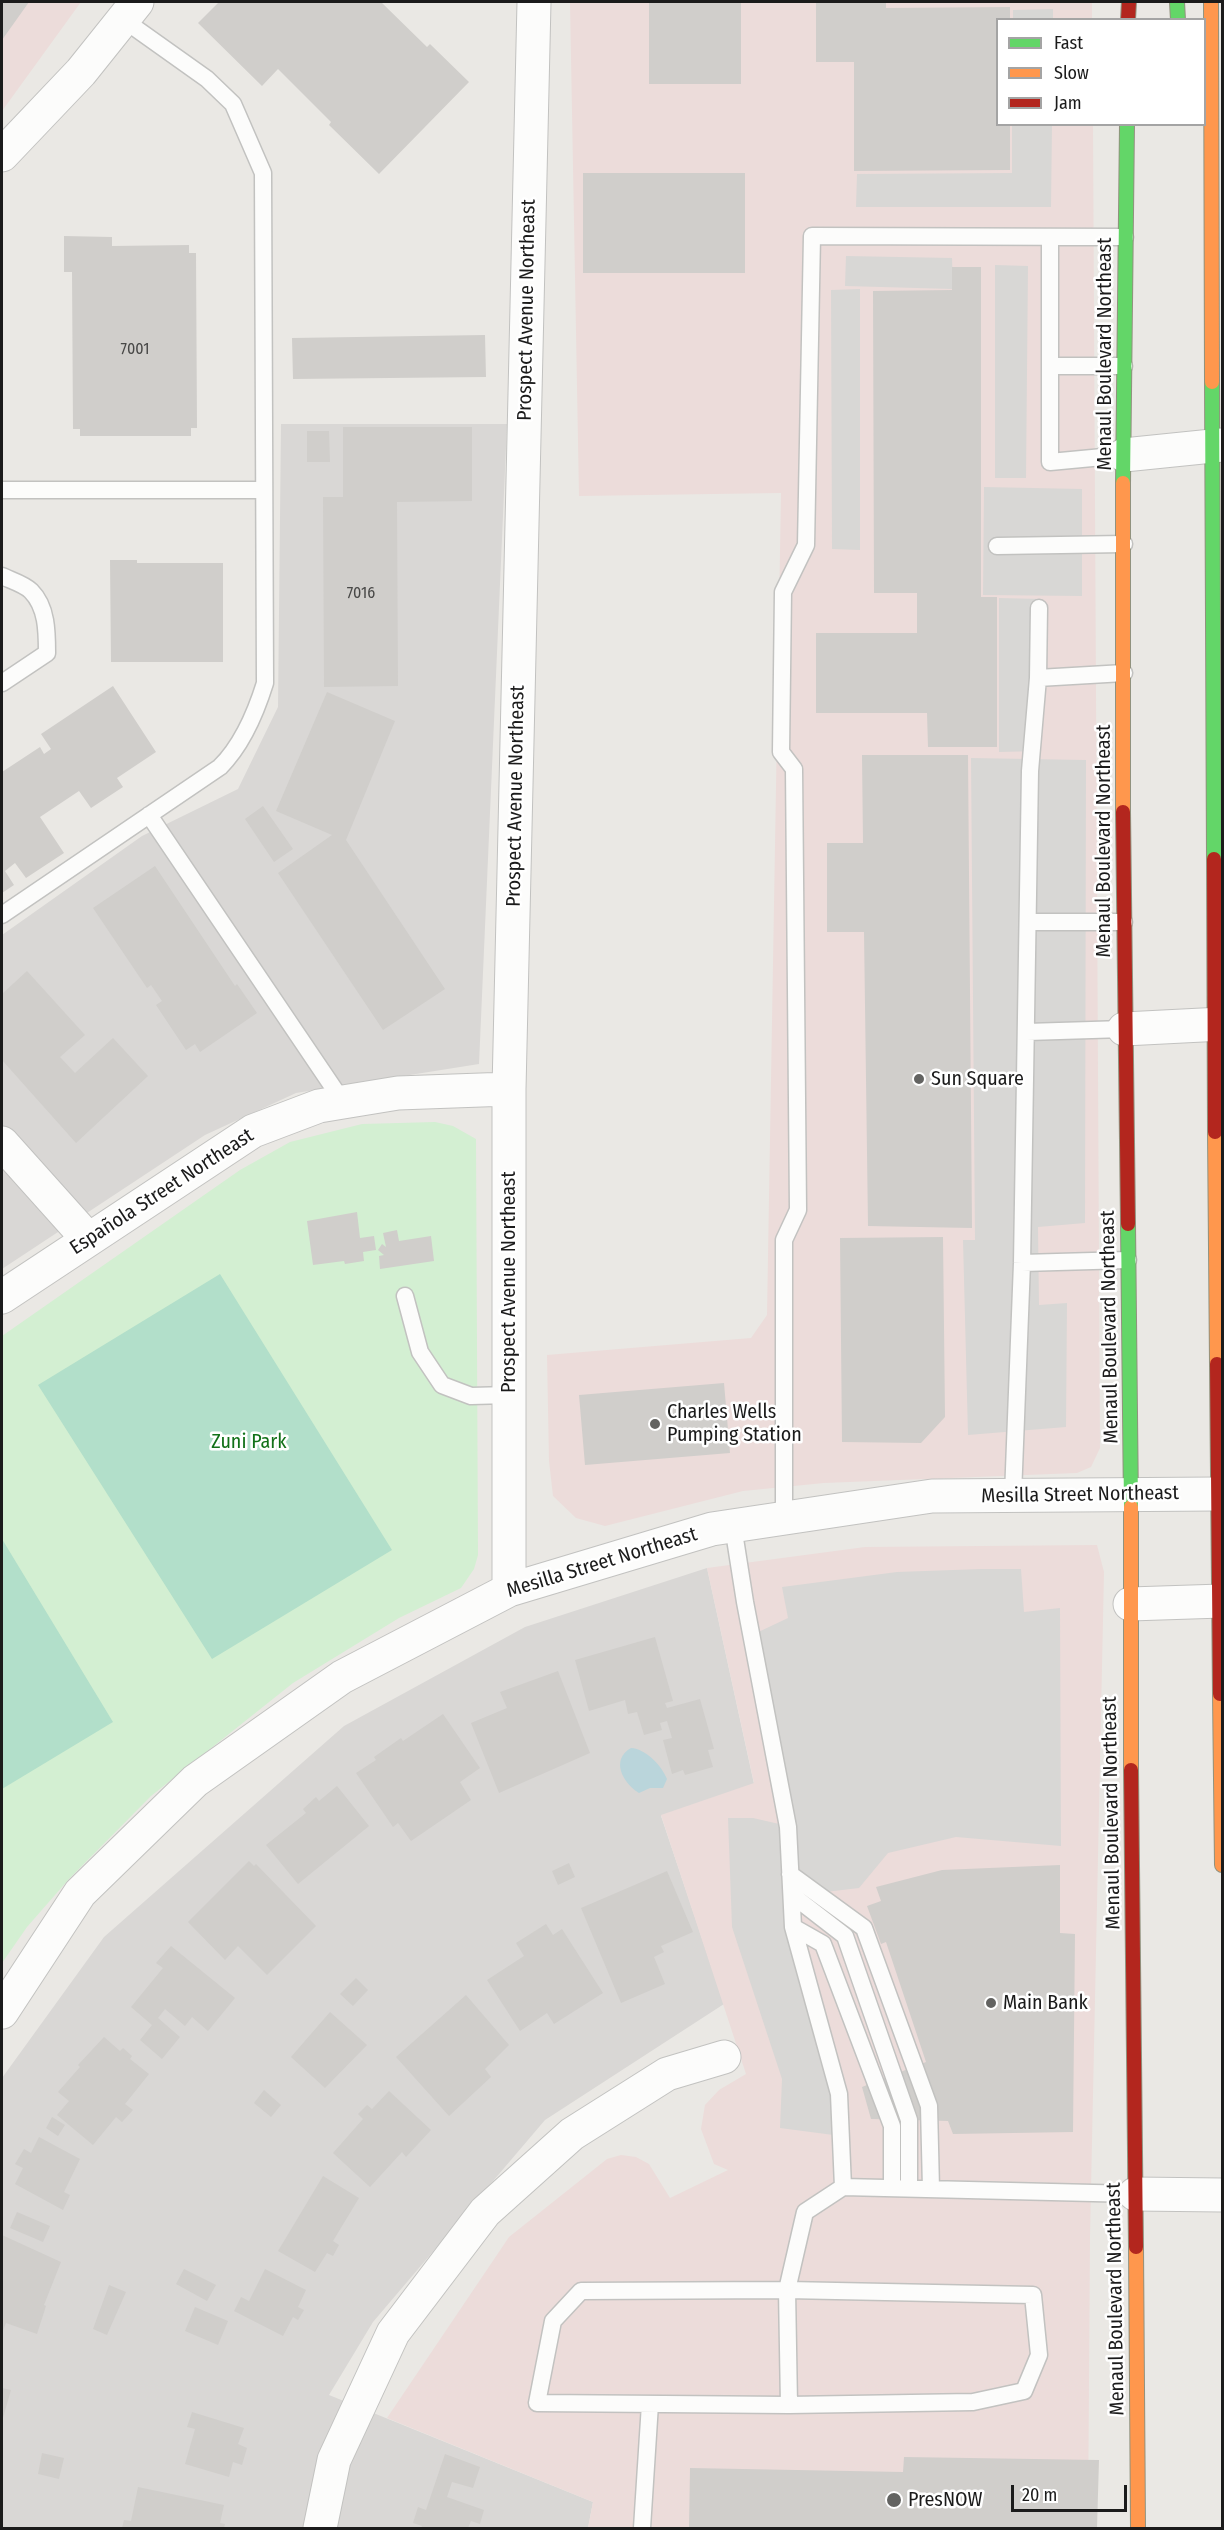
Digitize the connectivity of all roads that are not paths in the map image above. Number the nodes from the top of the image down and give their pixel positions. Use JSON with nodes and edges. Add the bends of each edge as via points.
{"nodes":[{"id":1,"x":534,"y":2,"type":"edge"},
{"id":2,"x":1129,"y":2,"type":"edge"},
{"id":3,"x":1177,"y":2,"type":"edge"},
{"id":4,"x":1211,"y":2,"type":"edge"},
{"id":5,"x":130,"y":11,"type":"edge"},
{"id":6,"x":1128,"y":18,"type":"edge"},
{"id":7,"x":1178,"y":18,"type":"edge"},
{"id":8,"x":1127,"y":126,"type":"edge"},
{"id":9,"x":1204,"y":126,"type":"edge"},
{"id":10,"x":1211,"y":145,"type":"junction"},
{"id":11,"x":2,"y":155,"type":"edge"},
{"id":12,"x":1050,"y":237,"type":"junction"},
{"id":13,"x":1125,"y":237,"type":"junction"},
{"id":14,"x":1050,"y":366,"type":"junction"},
{"id":15,"x":1124,"y":366,"type":"junction"},
{"id":16,"x":1217,"y":446,"type":"edge"},
{"id":17,"x":1124,"y":455,"type":"junction"},
{"id":18,"x":2,"y":490,"type":"edge"},
{"id":19,"x":264,"y":490,"type":"junction"},
{"id":20,"x":1124,"y":544,"type":"junction"},
{"id":21,"x":997,"y":546,"type":"dead end"},
{"id":22,"x":2,"y":576,"type":"edge"},
{"id":23,"x":1039,"y":608,"type":"dead end"},
{"id":24,"x":1124,"y":672,"type":"junction"},
{"id":25,"x":1038,"y":678,"type":"junction"},
{"id":26,"x":2,"y":682,"type":"edge"},
{"id":27,"x":149,"y":815,"type":"junction"},
{"id":28,"x":2,"y":915,"type":"edge"},
{"id":29,"x":1030,"y":922,"type":"junction"},
{"id":30,"x":1124,"y":922,"type":"junction"},
{"id":31,"x":1218,"y":1024,"type":"edge"},
{"id":32,"x":1124,"y":1029,"type":"junction"},
{"id":33,"x":1027,"y":1032,"type":"junction"},
{"id":34,"x":509,"y":1089,"type":"junction"},
{"id":35,"x":344,"y":1102,"type":"junction"},
{"id":36,"x":2,"y":1143,"type":"edge"},
{"id":37,"x":88,"y":1239,"type":"junction"},
{"id":38,"x":1128,"y":1260,"type":"junction"},
{"id":39,"x":1022,"y":1263,"type":"junction"},
{"id":40,"x":405,"y":1296,"type":"dead end"},
{"id":41,"x":2,"y":1297,"type":"edge"},
{"id":42,"x":508,"y":1395,"type":"junction"},
{"id":43,"x":1133,"y":1493,"type":"junction"},
{"id":44,"x":1217,"y":1494,"type":"junction"},
{"id":45,"x":1013,"y":1495,"type":"junction"},
{"id":46,"x":784,"y":1518,"type":"junction"},
{"id":47,"x":733,"y":1526,"type":"junction"},
{"id":48,"x":508,"y":1590,"type":"junction"},
{"id":49,"x":1221,"y":1601,"type":"edge"},
{"id":50,"x":1130,"y":1604,"type":"junction"},
{"id":51,"x":1222,"y":1865,"type":"edge"},
{"id":52,"x":790,"y":1874,"type":"junction"},
{"id":53,"x":792,"y":1895,"type":"junction"},
{"id":54,"x":793,"y":1927,"type":"junction"},
{"id":55,"x":2,"y":2012,"type":"edge"},
{"id":56,"x":724,"y":2056,"type":"dead end"},
{"id":57,"x":843,"y":2187,"type":"junction"},
{"id":58,"x":901,"y":2188,"type":"junction"},
{"id":59,"x":931,"y":2189,"type":"junction"},
{"id":60,"x":1135,"y":2194,"type":"junction"},
{"id":61,"x":1222,"y":2195,"type":"edge"},
{"id":62,"x":787,"y":2290,"type":"junction"},
{"id":63,"x":650,"y":2404,"type":"junction"},
{"id":64,"x":789,"y":2405,"type":"junction"},
{"id":65,"x":320,"y":2529,"type":"edge"},
{"id":66,"x":642,"y":2529,"type":"edge"},
{"id":67,"x":1138,"y":2529,"type":"edge"}],
"edges":[{"from":1,"to":34,"type":"street","name":"Prospect Avenue Northeast"},
{"from":2,"to":6,"type":"main road"},
{"from":3,"to":7,"type":"main road"},
{"from":4,"to":10,"type":"main road"},
{"from":5,"to":11,"type":"street","via":[[47,109]]},
{"from":5,"to":19,"type":"lane","via":[[232,104],[263,173]]},
{"from":8,"to":13,"type":"main road","name":"Menaul Boulevard Northeast"},
{"from":9,"to":10,"type":"main road"},
{"from":10,"to":16,"type":"main road"},
{"from":12,"to":13,"type":"lane"},
{"from":12,"to":14,"type":"lane"},
{"from":12,"to":46,"type":"lane","via":[[812,236],[806,545],[783,592],[781,752],[794,769],[798,1210],[784,1240]]},
{"from":13,"to":15,"type":"main road","name":"Menaul Boulevard Northeast"},
{"from":14,"to":15,"type":"lane"},
{"from":14,"to":17,"type":"lane","via":[[1050,462]]},
{"from":15,"to":17,"type":"main road","name":"Menaul Boulevard Northeast"},
{"from":16,"to":17,"type":"street"},
{"from":16,"to":31,"type":"main road"},
{"from":17,"to":20,"type":"main road","name":"Menaul Boulevard Northeast"},
{"from":18,"to":19,"type":"lane"},
{"from":19,"to":27,"type":"lane","via":[[266,683],[258,706],[232,755]]},
{"from":20,"to":21,"type":"lane"},
{"from":20,"to":24,"type":"main road","name":"Menaul Boulevard Northeast"},
{"from":22,"to":26,"type":"lane","via":[[30,590],[41,606],[48,631],[47,653]]},
{"from":23,"to":25,"type":"lane"},
{"from":24,"to":25,"type":"lane"},
{"from":24,"to":30,"type":"main road","name":"Menaul Boulevard Northeast"},
{"from":25,"to":29,"type":"lane","via":[[1030,771]]},
{"from":27,"to":28,"type":"lane"},
{"from":27,"to":35,"type":"lane"},
{"from":29,"to":30,"type":"lane"},
{"from":29,"to":33,"type":"lane"},
{"from":30,"to":32,"type":"main road","name":"Menaul Boulevard Northeast"},
{"from":31,"to":32,"type":"street"},
{"from":31,"to":44,"type":"main road"},
{"from":32,"to":33,"type":"lane"},
{"from":32,"to":38,"type":"main road","name":"Menaul Boulevard Northeast"},
{"from":33,"to":39,"type":"lane"},
{"from":34,"to":35,"type":"street","name":"Española Street Northeast","via":[[398,1093]]},
{"from":34,"to":42,"type":"street","name":"Prospect Avenue Northeast"},
{"from":35,"to":37,"type":"street","name":"Española Street Northeast","via":[[319,1106],[253,1131]]},
{"from":36,"to":37,"type":"street"},
{"from":37,"to":41,"type":"street","name":"Española Street Northeast"},
{"from":38,"to":39,"type":"lane"},
{"from":38,"to":43,"type":"main road","name":"Menaul Boulevard Northeast"},
{"from":39,"to":45,"type":"lane"},
{"from":40,"to":42,"type":"lane","via":[[420,1352],[442,1385],[471,1396]]},
{"from":42,"to":48,"type":"street","name":"Prospect Avenue Northeast"},
{"from":43,"to":44,"type":"street","name":"Mesilla Street Northeast"},
{"from":43,"to":45,"type":"street","name":"Mesilla Street Northeast"},
{"from":43,"to":50,"type":"main road","name":"Menaul Boulevard Northeast"},
{"from":44,"to":49,"type":"main road"},
{"from":45,"to":46,"type":"street","name":"Mesilla Street Northeast","via":[[932,1496]]},
{"from":46,"to":47,"type":"street","name":"Mesilla Street Northeast"},
{"from":47,"to":48,"type":"street","name":"Mesilla Street Northeast"},
{"from":47,"to":52,"type":"lane","via":[[788,1827]]},
{"from":48,"to":55,"type":"street","name":"Mesilla Street Northeast","via":[[342,1677],[195,1781],[80,1893]]},
{"from":49,"to":50,"type":"street"},
{"from":49,"to":51,"type":"main road"},
{"from":50,"to":60,"type":"main road","name":"Menaul Boulevard Northeast"},
{"from":52,"to":53,"type":"lane"},
{"from":52,"to":59,"type":"lane","via":[[864,1928],[929,2106]]},
{"from":53,"to":54,"type":"lane"},
{"from":53,"to":58,"type":"lane","via":[[845,1936],[909,2120]]},
{"from":54,"to":57,"type":"lane","via":[[839,2094]]},
{"from":54,"to":58,"type":"lane","via":[[823,1944],[892,2126]]},
{"from":56,"to":65,"type":"street","via":[[667,2073],[572,2134],[485,2212],[393,2333],[334,2460]]},
{"from":57,"to":58,"type":"lane"},
{"from":57,"to":62,"type":"lane","via":[[805,2212]]},
{"from":58,"to":59,"type":"lane"},
{"from":59,"to":60,"type":"lane"},
{"from":60,"to":61,"type":"street"},
{"from":60,"to":67,"type":"main road","name":"Menaul Boulevard Northeast"},
{"from":62,"to":63,"type":"lane","via":[[581,2291],[553,2321],[537,2403]]},
{"from":62,"to":64,"type":"lane"},
{"from":62,"to":64,"type":"lane","via":[[1033,2295],[1039,2355],[1024,2391],[984,2400]]},
{"from":63,"to":64,"type":"lane"},
{"from":63,"to":66,"type":"lane"}]}
